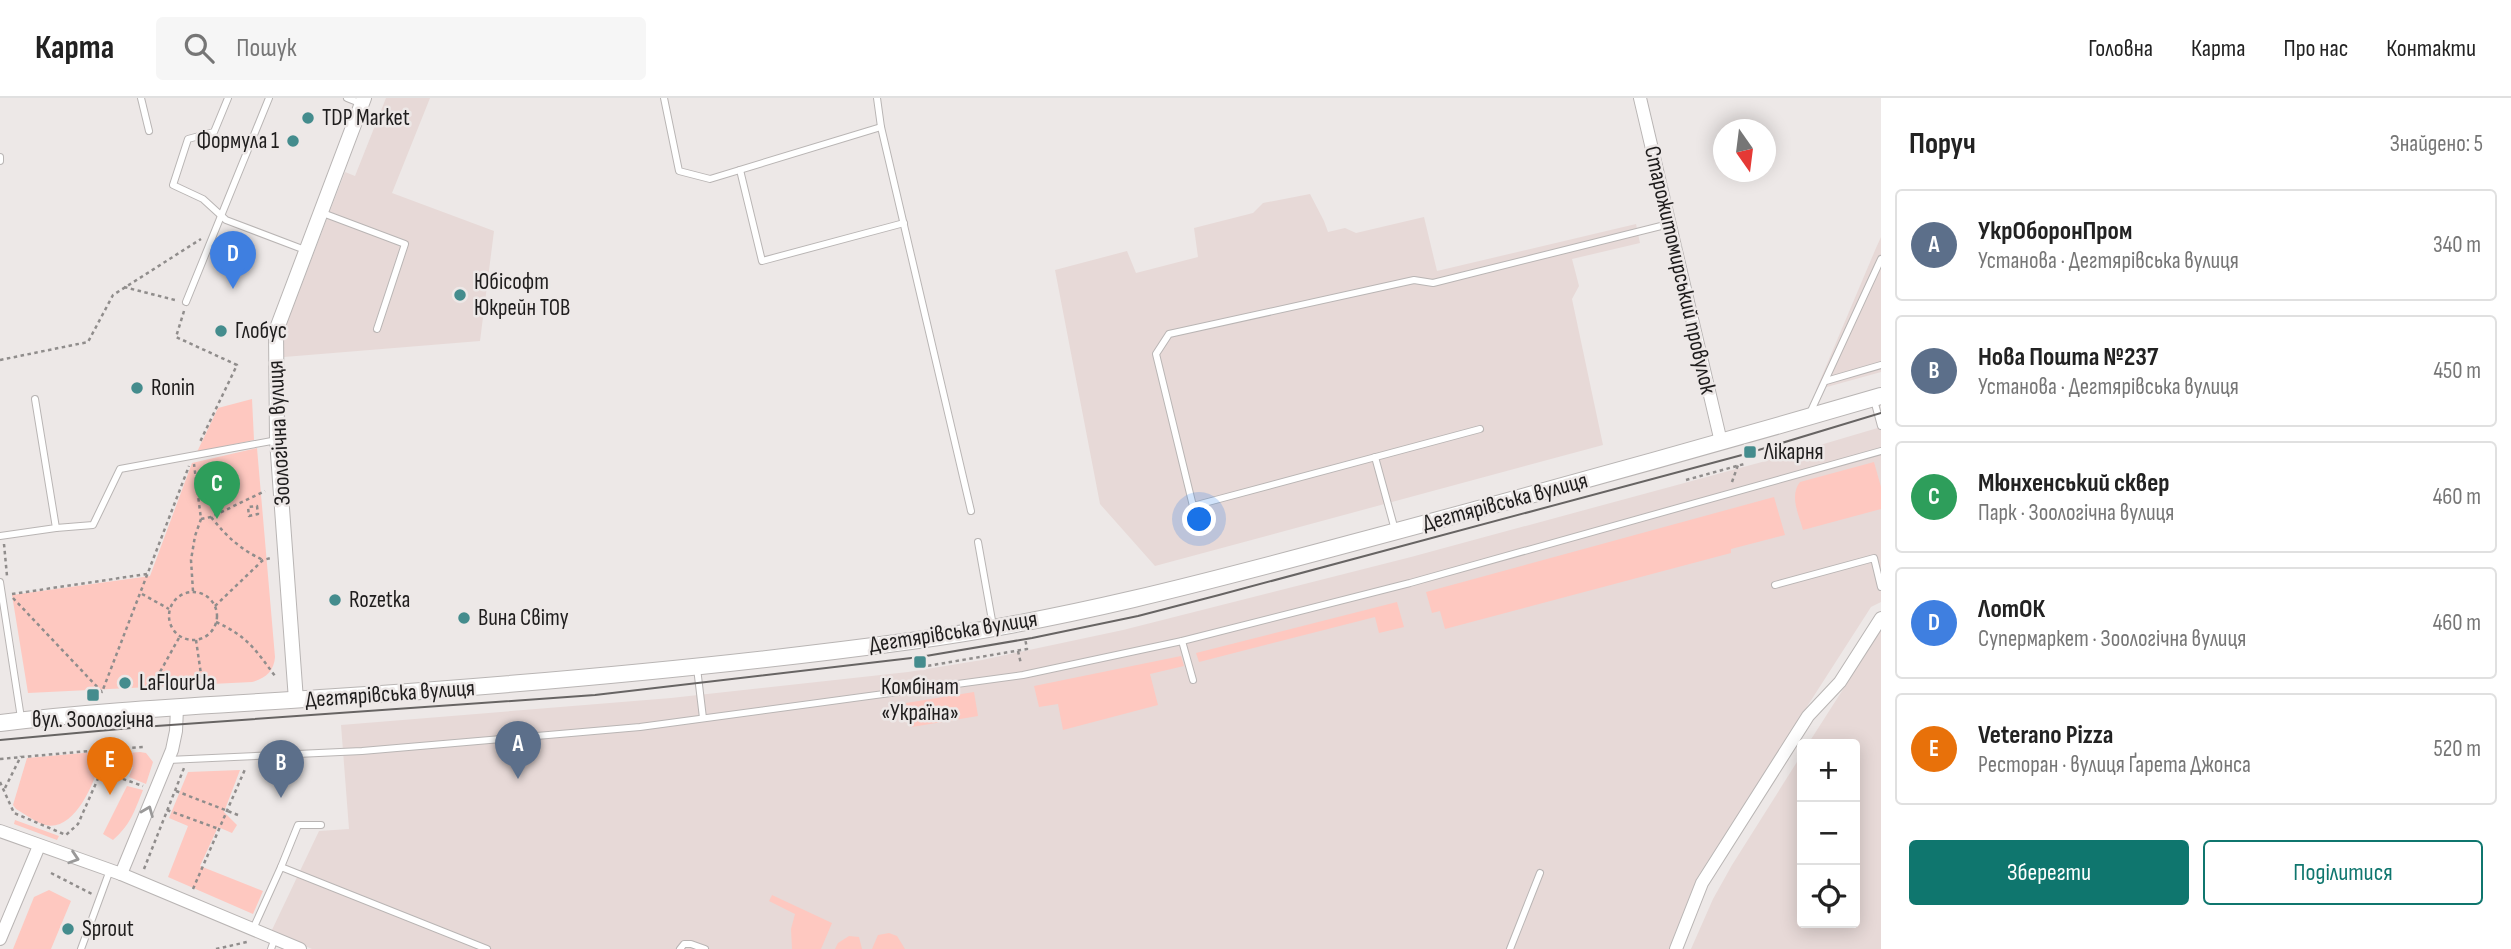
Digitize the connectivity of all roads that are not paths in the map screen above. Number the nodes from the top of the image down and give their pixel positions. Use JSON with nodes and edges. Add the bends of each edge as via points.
{"nodes":[{"id":1,"x":141,"y":98,"type":"edge"},
{"id":2,"x":228,"y":98,"type":"edge"},
{"id":3,"x":269,"y":98,"type":"edge"},
{"id":4,"x":347,"y":98,"type":"edge"},
{"id":5,"x":663,"y":98,"type":"edge"},
{"id":6,"x":877,"y":98,"type":"edge"},
{"id":7,"x":1640,"y":98,"type":"edge"},
{"id":8,"x":363,"y":101,"type":"edge"},
{"id":9,"x":881,"y":127,"type":"junction"},
{"id":10,"x":149,"y":131,"type":"dead end"},
{"id":11,"x":740,"y":170,"type":"junction"},
{"id":12,"x":320,"y":212,"type":"junction"},
{"id":13,"x":220,"y":215,"type":"junction"},
{"id":14,"x":904,"y":223,"type":"junction"},
{"id":15,"x":1669,"y":224,"type":"junction"},
{"id":16,"x":305,"y":250,"type":"junction"},
{"id":17,"x":1881,"y":260,"type":"edge"},
{"id":18,"x":186,"y":302,"type":"road end"},
{"id":19,"x":377,"y":329,"type":"dead end"},
{"id":20,"x":1881,"y":365,"type":"edge"},
{"id":21,"x":1825,"y":381,"type":"junction"},
{"id":22,"x":1877,"y":397,"type":"edge"},
{"id":23,"x":35,"y":398,"type":"dead end"},
{"id":24,"x":1808,"y":417,"type":"junction"},
{"id":25,"x":1881,"y":426,"type":"edge"},
{"id":26,"x":1480,"y":429,"type":"dead end"},
{"id":27,"x":277,"y":440,"type":"junction"},
{"id":28,"x":1720,"y":442,"type":"junction"},
{"id":29,"x":1881,"y":451,"type":"edge"},
{"id":30,"x":1376,"y":457,"type":"junction"},
{"id":31,"x":971,"y":510,"type":"dead end"},
{"id":32,"x":56,"y":528,"type":"junction"},
{"id":33,"x":1395,"y":532,"type":"junction"},
{"id":34,"x":1,"y":536,"type":"edge"},
{"id":35,"x":978,"y":542,"type":"dead end"},
{"id":36,"x":0,"y":582,"type":"edge"},
{"id":37,"x":1775,"y":585,"type":"dead end"},
{"id":38,"x":1881,"y":587,"type":"edge"},
{"id":39,"x":1881,"y":618,"type":"edge"},
{"id":40,"x":993,"y":628,"type":"junction"},
{"id":41,"x":1182,"y":640,"type":"junction"},
{"id":42,"x":697,"y":667,"type":"junction"},
{"id":43,"x":1193,"y":680,"type":"dead end"},
{"id":44,"x":296,"y":700,"type":"junction"},
{"id":45,"x":177,"y":708,"type":"junction"},
{"id":46,"x":703,"y":718,"type":"junction"},
{"id":47,"x":22,"y":720,"type":"junction"},
{"id":48,"x":0,"y":723,"type":"edge"},
{"id":49,"x":168,"y":760,"type":"junction"},
{"id":50,"x":321,"y":825,"type":"dead end"},
{"id":51,"x":0,"y":831,"type":"edge"},
{"id":52,"x":39,"y":846,"type":"junction"},
{"id":53,"x":281,"y":867,"type":"junction"},
{"id":54,"x":116,"y":872,"type":"junction"},
{"id":55,"x":1541,"y":873,"type":"dead end"},
{"id":56,"x":3,"y":923,"type":"edge"},
{"id":57,"x":251,"y":936,"type":"junction"},
{"id":58,"x":0,"y":939,"type":"edge"},
{"id":59,"x":273,"y":944,"type":"edge"},
{"id":60,"x":81,"y":949,"type":"edge"},
{"id":61,"x":300,"y":949,"type":"edge"},
{"id":62,"x":487,"y":949,"type":"edge"},
{"id":63,"x":680,"y":949,"type":"edge"},
{"id":64,"x":705,"y":949,"type":"edge"},
{"id":65,"x":1510,"y":949,"type":"edge"},
{"id":66,"x":1676,"y":949,"type":"edge"}],
"edges":[{"from":1,"to":10,"type":"lane"},
{"from":2,"to":13,"type":"lane","via":[[214,132],[188,139],[173,185],[203,199]]},
{"from":3,"to":13,"type":"lane"},
{"from":4,"to":8,"type":"lane"},
{"from":5,"to":11,"type":"lane","via":[[679,171],[710,180]]},
{"from":6,"to":9,"type":"lane"},
{"from":7,"to":15,"type":"street","name":"Старожитомирський провулок"},
{"from":8,"to":12,"type":"street","name":"Зоологічна вулиця"},
{"from":9,"to":11,"type":"lane"},
{"from":9,"to":14,"type":"lane"},
{"from":11,"to":14,"type":"lane","via":[[762,261]]},
{"from":12,"to":16,"type":"street","name":"Зоологічна вулиця"},
{"from":12,"to":19,"type":"lane","via":[[405,244]]},
{"from":13,"to":16,"type":"lane"},
{"from":13,"to":18,"type":"lane"},
{"from":14,"to":31,"type":"lane"},
{"from":15,"to":28,"type":"street","name":"Старожитомирський провулок"},
{"from":15,"to":30,"type":"lane","via":[[1433,282],[1413,280],[1168,334],[1156,354],[1193,506]]},
{"from":16,"to":27,"type":"street","name":"Зоологічна вулиця","via":[[275,331]]},
{"from":17,"to":21,"type":"lane"},
{"from":20,"to":21,"type":"lane"},
{"from":21,"to":24,"type":"lane"},
{"from":22,"to":24,"type":"main road","name":"Дегтярівська вулиця"},
{"from":22,"to":25,"type":"lane"},
{"from":23,"to":32,"type":"lane"},
{"from":24,"to":28,"type":"main road","name":"Дегтярівська вулиця"},
{"from":26,"to":30,"type":"lane"},
{"from":27,"to":32,"type":"lane","via":[[120,469],[93,524]]},
{"from":27,"to":44,"type":"street","name":"Зоологічна вулиця"},
{"from":28,"to":33,"type":"main road","name":"Дегтярівська вулиця"},
{"from":29,"to":41,"type":"lane","via":[[1410,583]]},
{"from":30,"to":33,"type":"lane"},
{"from":32,"to":34,"type":"lane"},
{"from":33,"to":40,"type":"main road","name":"Дегтярівська вулиця","via":[[1214,580]]},
{"from":35,"to":40,"type":"lane"},
{"from":36,"to":47,"type":"lane"},
{"from":37,"to":38,"type":"lane","via":[[1874,558]]},
{"from":39,"to":66,"type":"street","via":[[1840,682],[1808,716],[1702,883]]},
{"from":40,"to":42,"type":"main road","name":"Дегтярівська вулиця"},
{"from":41,"to":43,"type":"lane"},
{"from":41,"to":46,"type":"lane","via":[[1023,675]]},
{"from":42,"to":44,"type":"main road","name":"Дегтярівська вулиця"},
{"from":42,"to":46,"type":"lane"},
{"from":44,"to":45,"type":"main road","name":"Дегтярівська вулиця"},
{"from":45,"to":47,"type":"main road","name":"Дегтярівська вулиця"},
{"from":45,"to":49,"type":"street"},
{"from":46,"to":49,"type":"lane","via":[[362,751]]},
{"from":47,"to":48,"type":"main road","name":"Дегтярівська вулиця"},
{"from":54,"to":49,"type":"street","one_way":true},
{"from":50,"to":53,"type":"lane","via":[[298,825]]},
{"from":51,"to":52,"type":"street"},
{"from":52,"to":54,"type":"street","one_way":true},
{"from":52,"to":56,"type":"street"},
{"from":53,"to":57,"type":"lane"},
{"from":53,"to":62,"type":"lane"},
{"from":54,"to":57,"type":"street"},
{"from":54,"to":60,"type":"lane","via":[[99,898]]},
{"from":55,"to":65,"type":"lane"},
{"from":56,"to":58,"type":"street"},
{"from":57,"to":59,"type":"street"},
{"from":59,"to":61,"type":"street"},
{"from":63,"to":64,"type":"lane","via":[[684,944]]}]}
